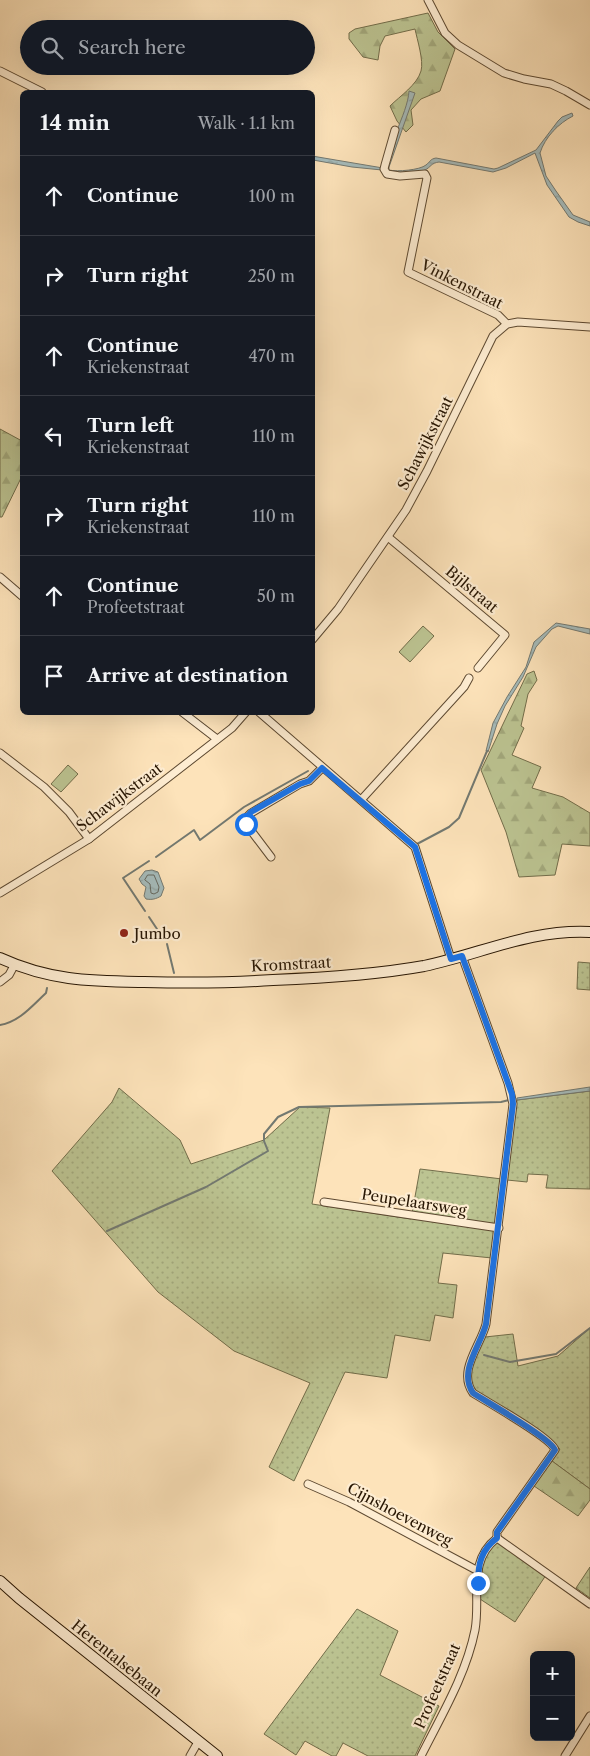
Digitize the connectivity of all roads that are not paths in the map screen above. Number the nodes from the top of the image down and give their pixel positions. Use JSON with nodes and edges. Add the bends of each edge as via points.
{"nodes":[{"id":1,"x":428,"y":0,"type":"edge"},
{"id":2,"x":0,"y":72,"type":"edge"},
{"id":3,"x":38,"y":90,"type":"edge"},
{"id":4,"x":590,"y":105,"type":"edge"},
{"id":5,"x":395,"y":130,"type":"dead end"},
{"id":6,"x":507,"y":324,"type":"junction"},
{"id":7,"x":590,"y":327,"type":"edge"},
{"id":8,"x":388,"y":537,"type":"junction"},
{"id":9,"x":0,"y":577,"type":"edge"},
{"id":10,"x":20,"y":594,"type":"edge"},
{"id":11,"x":315,"y":636,"type":"edge"},
{"id":12,"x":478,"y":668,"type":"dead end"},
{"id":13,"x":469,"y":678,"type":"dead end"},
{"id":14,"x":186,"y":715,"type":"edge"},
{"id":15,"x":243,"y":715,"type":"edge"},
{"id":16,"x":262,"y":715,"type":"edge"},
{"id":17,"x":217,"y":739,"type":"junction"},
{"id":18,"x":0,"y":753,"type":"edge"},
{"id":19,"x":322,"y":768,"type":"junction"},
{"id":20,"x":361,"y":800,"type":"junction"},
{"id":21,"x":88,"y":839,"type":"junction"},
{"id":22,"x":271,"y":857,"type":"dead end"},
{"id":23,"x":0,"y":893,"type":"edge"},
{"id":24,"x":590,"y":932,"type":"edge"},
{"id":25,"x":462,"y":956,"type":"junction"},
{"id":26,"x":0,"y":958,"type":"edge"},
{"id":27,"x":451,"y":959,"type":"junction"},
{"id":28,"x":15,"y":964,"type":"junction"},
{"id":29,"x":0,"y":982,"type":"edge"},
{"id":30,"x":324,"y":1202,"type":"dead end"},
{"id":31,"x":499,"y":1228,"type":"junction"},
{"id":32,"x":308,"y":1484,"type":"dead end"},
{"id":33,"x":497,"y":1538,"type":"junction"},
{"id":34,"x":478,"y":1571,"type":"junction"},
{"id":35,"x":0,"y":1581,"type":"edge"},
{"id":36,"x":590,"y":1604,"type":"edge"},
{"id":37,"x":590,"y":1716,"type":"edge"},
{"id":38,"x":198,"y":1742,"type":"junction"},
{"id":39,"x":190,"y":1756,"type":"edge"},
{"id":40,"x":217,"y":1756,"type":"edge"},
{"id":41,"x":421,"y":1756,"type":"edge"},
{"id":42,"x":565,"y":1756,"type":"edge"}],
"edges":[{"from":1,"to":4,"type":"street","via":[[445,33],[458,45],[504,73],[551,84]]},
{"from":2,"to":3,"type":"street"},
{"from":5,"to":6,"type":"street","name":"Vinkenstraat","via":[[385,165],[387,174],[424,174],[427,178],[408,272],[498,315]]},
{"from":6,"to":7,"type":"street"},
{"from":6,"to":8,"type":"street","name":"Schawijkstraat","via":[[490,342],[427,471]]},
{"from":8,"to":11,"type":"street","name":"Schawijkstraat"},
{"from":8,"to":12,"type":"street","name":"Bijlstraat","via":[[505,635]]},
{"from":9,"to":10,"type":"street"},
{"from":13,"to":20,"type":"street"},
{"from":14,"to":17,"type":"street"},
{"from":15,"to":17,"type":"street","name":"Schawijkstraat"},
{"from":16,"to":19,"type":"street"},
{"from":17,"to":21,"type":"street","name":"Schawijkstraat"},
{"from":18,"to":21,"type":"street","via":[[44,787],[69,812]]},
{"from":19,"to":20,"type":"street"},
{"from":19,"to":22,"type":"street","via":[[309,781],[246,818],[246,824]]},
{"from":20,"to":27,"type":"street","via":[[415,847]]},
{"from":21,"to":23,"type":"street","name":"Schawijkstraat"},
{"from":24,"to":25,"type":"main road","name":"Kromstraat","via":[[536,936]]},
{"from":25,"to":27,"type":"main road","name":"Kromstraat"},
{"from":25,"to":31,"type":"street","via":[[512,1094]]},
{"from":26,"to":28,"type":"main road","name":"Kromstraat"},
{"from":27,"to":28,"type":"main road","name":"Kromstraat","via":[[358,975],[180,983],[84,981]]},
{"from":28,"to":29,"type":"street"},
{"from":30,"to":31,"type":"street","name":"Peupelaarsweg"},
{"from":31,"to":33,"type":"street","name":"Profeetstraat","via":[[486,1324],[473,1355],[468,1384],[473,1393],[553,1445],[555,1450],[497,1532]]},
{"from":32,"to":34,"type":"street","name":"Cijnshoevenweg","via":[[349,1502]]},
{"from":33,"to":34,"type":"street","name":"Profeetstraat","via":[[483,1552]]},
{"from":33,"to":36,"type":"street"},
{"from":34,"to":41,"type":"street","name":"Profeetstraat","via":[[476,1622],[470,1651]]},
{"from":35,"to":38,"type":"main road","name":"Herentalsebaan"},
{"from":37,"to":42,"type":"street"},
{"from":38,"to":39,"type":"street"},
{"from":38,"to":40,"type":"main road","name":"Herentalsebaan"}]}
